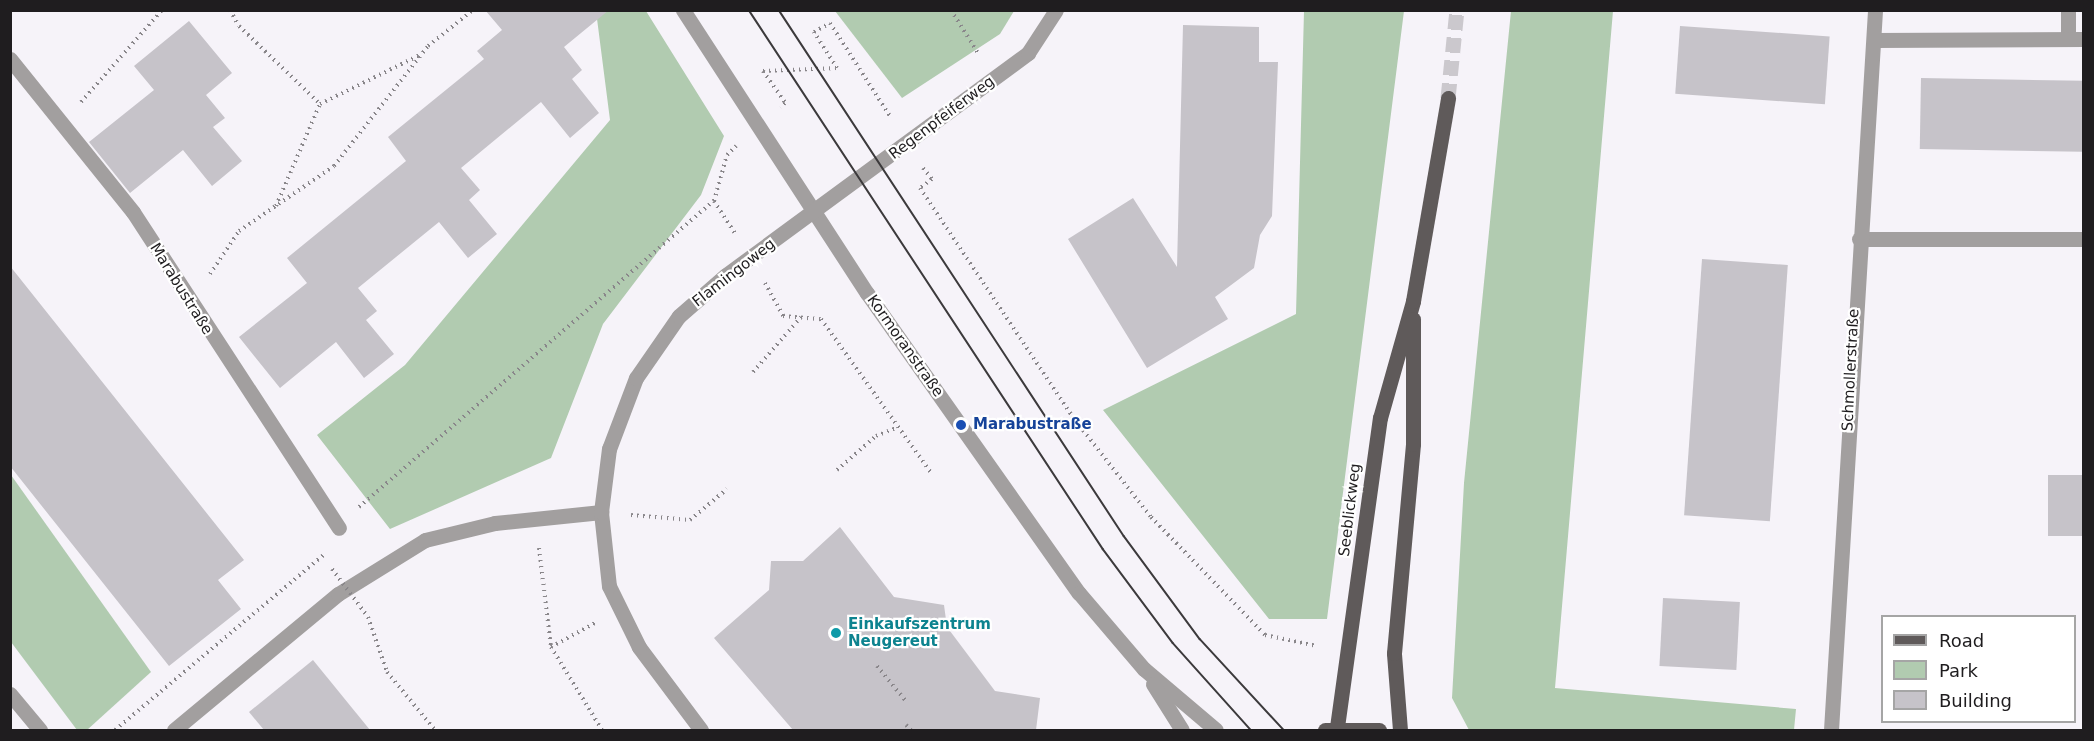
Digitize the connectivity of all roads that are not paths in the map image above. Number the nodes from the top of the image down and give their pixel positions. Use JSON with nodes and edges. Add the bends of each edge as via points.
{"nodes":[{"id":1,"x":683,"y":10,"type":"edge"},
{"id":2,"x":1056,"y":10,"type":"edge"},
{"id":3,"x":1875,"y":10,"type":"edge"},
{"id":4,"x":2068,"y":10,"type":"edge"},
{"id":5,"x":2076,"y":39,"type":"edge"},
{"id":6,"x":1874,"y":40,"type":"junction"},
{"id":7,"x":10,"y":59,"type":"edge"},
{"id":8,"x":1448,"y":98,"type":"tunnel mouth"},
{"id":9,"x":814,"y":214,"type":"junction"},
{"id":10,"x":1859,"y":239,"type":"junction"},
{"id":11,"x":2084,"y":239,"type":"edge"},
{"id":12,"x":1413,"y":301,"type":"junction"},
{"id":13,"x":601,"y":512,"type":"junction"},
{"id":14,"x":339,"y":528,"type":"road end"},
{"id":15,"x":1144,"y":669,"type":"junction"},
{"id":16,"x":10,"y":694,"type":"edge"},
{"id":17,"x":1331,"y":729,"type":"edge"},
{"id":18,"x":40,"y":730,"type":"edge"},
{"id":19,"x":174,"y":730,"type":"edge"},
{"id":20,"x":701,"y":730,"type":"edge"},
{"id":21,"x":1182,"y":730,"type":"edge"},
{"id":22,"x":1216,"y":730,"type":"edge"},
{"id":23,"x":1378,"y":730,"type":"edge"},
{"id":24,"x":1400,"y":730,"type":"edge"},
{"id":25,"x":1831,"y":730,"type":"edge"}],
"edges":[{"from":1,"to":9,"type":"street","name":"Kormoranstraße"},
{"from":2,"to":9,"type":"street","name":"Regenpfeiferweg","via":[[1028,53]]},
{"from":3,"to":6,"type":"street","name":"Schmollerstraße"},
{"from":4,"to":5,"type":"street"},
{"from":5,"to":6,"type":"street"},
{"from":6,"to":10,"type":"street","name":"Schmollerstraße"},
{"from":7,"to":14,"type":"street","name":"Marabustraße","via":[[134,212],[191,307]]},
{"from":8,"to":12,"type":"main road","name":"Seeblickweg"},
{"from":9,"to":13,"type":"street","name":"Flamingoweg","via":[[726,275],[657,343],[620,412]]},
{"from":9,"to":15,"type":"street","name":"Kormoranstraße","via":[[1079,593]]},
{"from":10,"to":11,"type":"street"},
{"from":10,"to":25,"type":"street","name":"Schmollerstraße"},
{"from":12,"to":17,"type":"main road","name":"Seeblickweg","via":[[1380,418],[1350,649]]},
{"from":12,"to":24,"type":"main road","name":"Seeblickweg","via":[[1413,444],[1394,653]]},
{"from":13,"to":19,"type":"street","via":[[536,517],[425,540],[338,594]]},
{"from":13,"to":20,"type":"street","name":"Flamingoweg","via":[[609,586],[619,609],[639,647]]},
{"from":15,"to":21,"type":"street","name":"Kormoranstraße"},
{"from":15,"to":22,"type":"street","name":"Kormoranstraße"},
{"from":16,"to":18,"type":"street"},
{"from":17,"to":23,"type":"main road"}]}
